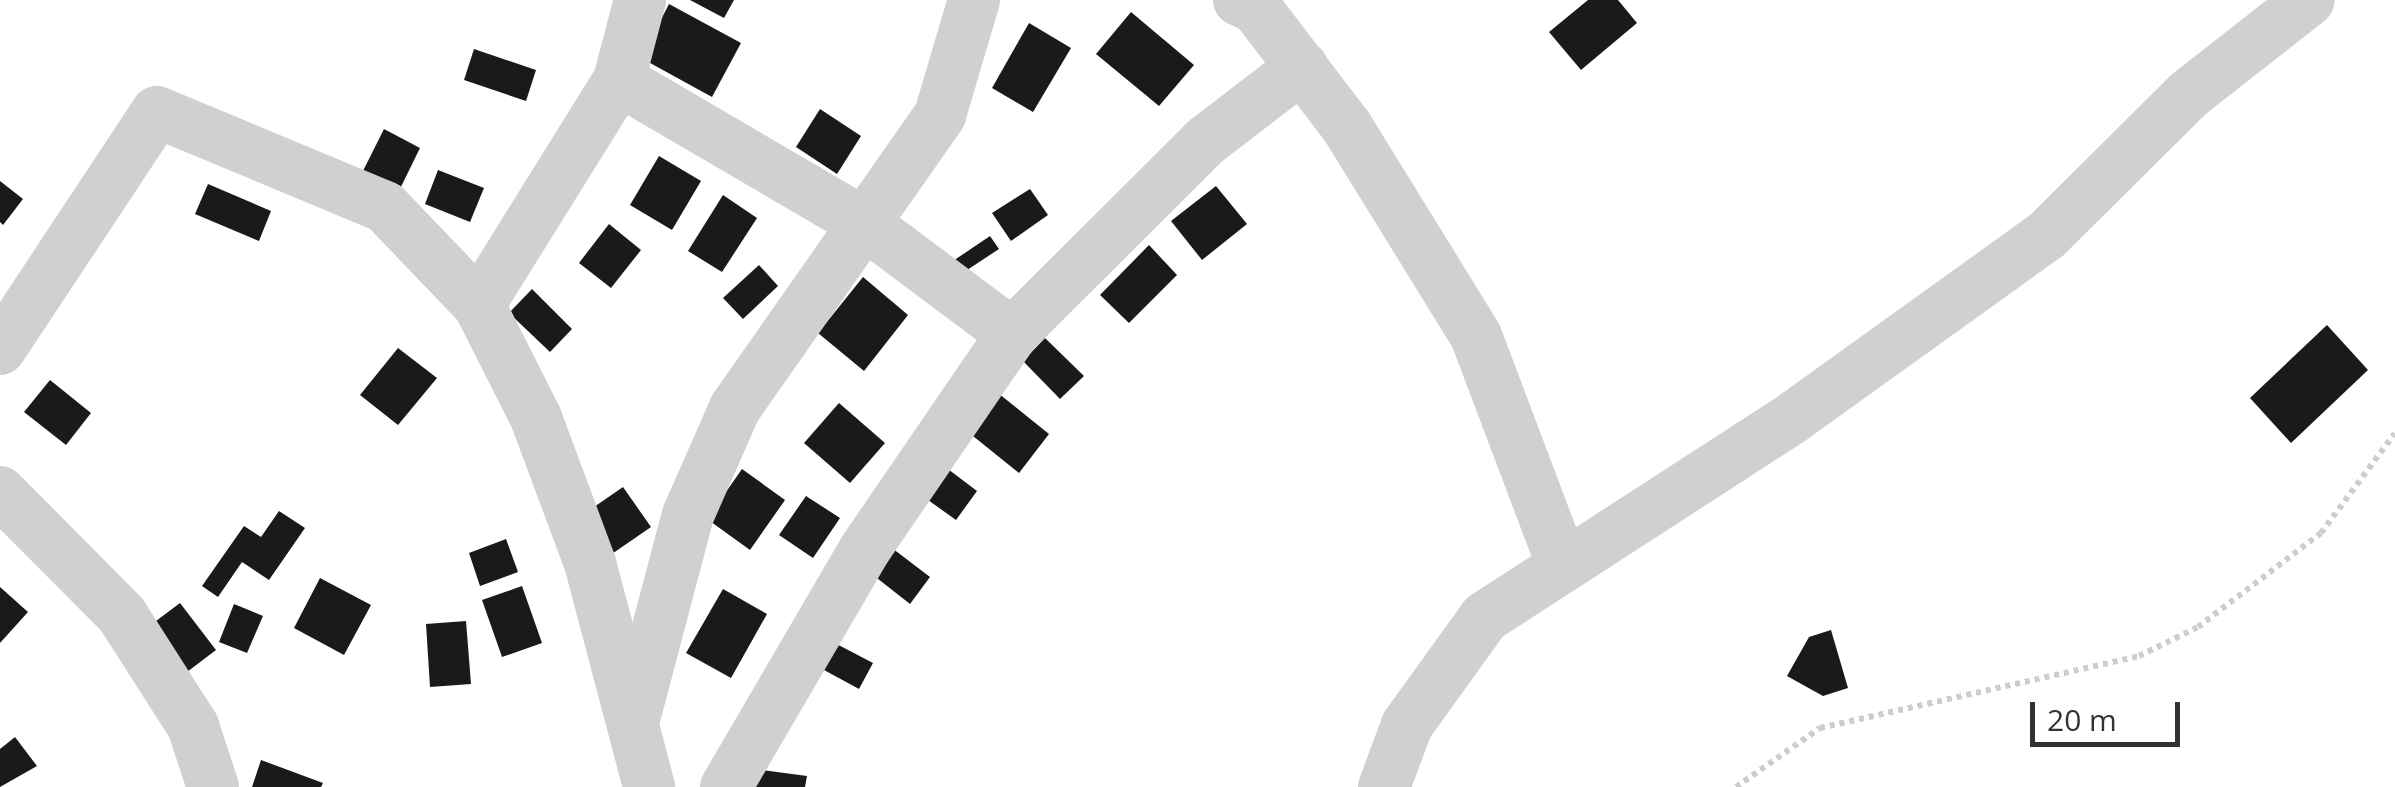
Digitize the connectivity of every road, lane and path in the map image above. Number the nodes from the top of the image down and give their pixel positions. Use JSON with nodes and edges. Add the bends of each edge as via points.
{"nodes":[{"id":1,"x":640,"y":0,"type":"edge"},
{"id":2,"x":974,"y":0,"type":"edge"},
{"id":3,"x":1239,"y":0,"type":"edge"},
{"id":4,"x":2309,"y":0,"type":"edge"},
{"id":5,"x":1302,"y":67,"type":"junction"},
{"id":6,"x":619,"y":80,"type":"junction"},
{"id":7,"x":864,"y":224,"type":"junction"},
{"id":8,"x":479,"y":304,"type":"junction"},
{"id":9,"x":1012,"y":334,"type":"junction"},
{"id":10,"x":0,"y":349,"type":"edge"},
{"id":11,"x":2395,"y":433,"type":"edge"},
{"id":12,"x":8,"y":511,"type":"edge"},
{"id":13,"x":1563,"y":566,"type":"junction"},
{"id":14,"x":634,"y":716,"type":"junction"},
{"id":15,"x":213,"y":787,"type":"edge"},
{"id":16,"x":649,"y":787,"type":"edge"},
{"id":17,"x":726,"y":787,"type":"edge"},
{"id":18,"x":1384,"y":787,"type":"edge"},
{"id":19,"x":1736,"y":787,"type":"edge"}],
"edges":[{"from":1,"to":6,"type":"street"},
{"from":2,"to":7,"type":"street","via":[[940,115]]},
{"from":3,"to":5,"type":"street","via":[[1256,8]]},
{"from":4,"to":13,"type":"street","via":[[2189,94],[2048,235],[1791,419]]},
{"from":5,"to":9,"type":"street","via":[[1207,140]]},
{"from":5,"to":13,"type":"street","via":[[1476,336]]},
{"from":6,"to":7,"type":"street"},
{"from":6,"to":8,"type":"street"},
{"from":7,"to":9,"type":"street"},
{"from":7,"to":14,"type":"street","via":[[735,408],[688,514]]},
{"from":8,"to":10,"type":"street","via":[[385,207],[158,112]]},
{"from":8,"to":14,"type":"street","via":[[536,418]]},
{"from":9,"to":17,"type":"street","via":[[865,549]]},
{"from":11,"to":19,"type":"path","via":[[2321,532],[2198,627],[2138,656],[1820,728]]},
{"from":12,"to":15,"type":"street","via":[[122,616],[193,726]]},
{"from":13,"to":18,"type":"street","via":[[1485,617],[1407,725]]},
{"from":14,"to":16,"type":"street"}]}
